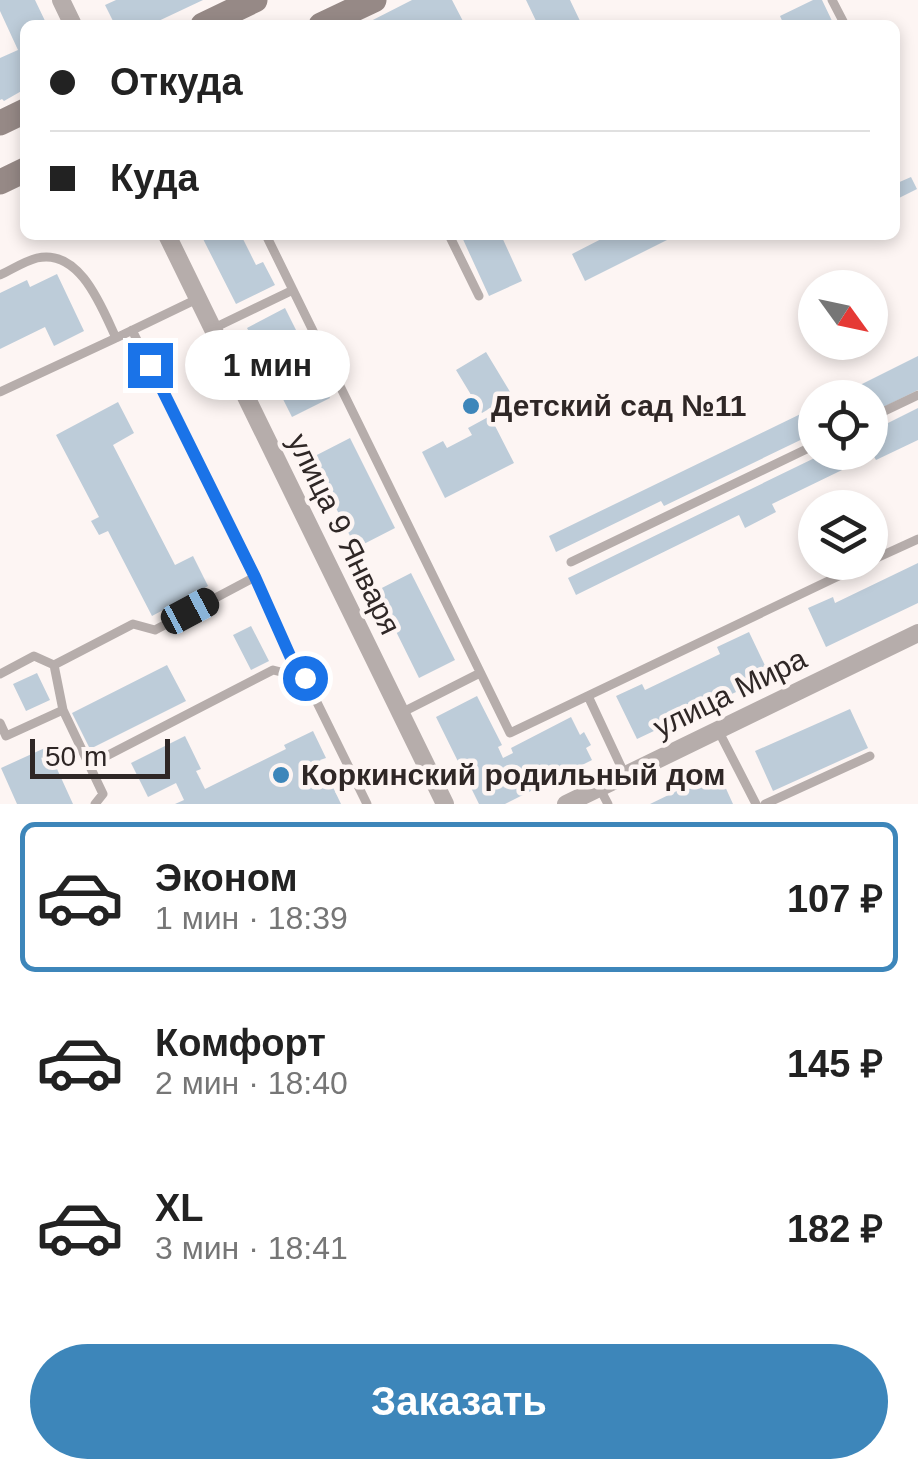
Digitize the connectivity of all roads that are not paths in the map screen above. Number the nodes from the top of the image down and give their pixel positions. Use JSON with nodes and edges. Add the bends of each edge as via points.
{"nodes":[{"id":1,"x":255,"y":0,"type":"edge"},
{"id":2,"x":374,"y":0,"type":"edge"},
{"id":3,"x":213,"y":20,"type":"edge"},
{"id":4,"x":332,"y":20,"type":"edge"},
{"id":5,"x":169,"y":240,"type":"edge"},
{"id":6,"x":268,"y":240,"type":"edge"},
{"id":7,"x":451,"y":240,"type":"edge"},
{"id":8,"x":0,"y":275,"type":"edge"},
{"id":9,"x":293,"y":290,"type":"junction"},
{"id":10,"x":479,"y":296,"type":"dead end"},
{"id":11,"x":198,"y":298,"type":"junction"},
{"id":12,"x":212,"y":328,"type":"junction"},
{"id":13,"x":132,"y":330,"type":"junction"},
{"id":14,"x":116,"y":338,"type":"junction"},
{"id":15,"x":0,"y":392,"type":"edge"},
{"id":16,"x":918,"y":395,"type":"edge"},
{"id":17,"x":888,"y":409,"type":"edge"},
{"id":18,"x":798,"y":452,"type":"edge"},
{"id":19,"x":918,"y":539,"type":"edge"},
{"id":20,"x":888,"y":553,"type":"edge"},
{"id":21,"x":571,"y":562,"type":"dead end"},
{"id":22,"x":255,"y":577,"type":"junction"},
{"id":23,"x":831,"y":580,"type":"edge"},
{"id":24,"x":918,"y":633,"type":"edge"},
{"id":25,"x":54,"y":665,"type":"junction"},
{"id":26,"x":480,"y":673,"type":"junction"},
{"id":27,"x":0,"y":674,"type":"edge"},
{"id":28,"x":299,"y":676,"type":"junction"},
{"id":29,"x":588,"y":696,"type":"junction"},
{"id":30,"x":63,"y":710,"type":"junction"},
{"id":31,"x":401,"y":713,"type":"junction"},
{"id":32,"x":0,"y":723,"type":"edge"},
{"id":33,"x":718,"y":730,"type":"junction"},
{"id":34,"x":870,"y":756,"type":"dead end"},
{"id":35,"x":90,"y":765,"type":"junction"},
{"id":36,"x":625,"y":774,"type":"junction"},
{"id":37,"x":603,"y":796,"type":"edge"},
{"id":38,"x":95,"y":804,"type":"edge"},
{"id":39,"x":367,"y":804,"type":"edge"},
{"id":40,"x":446,"y":804,"type":"edge"},
{"id":41,"x":566,"y":804,"type":"edge"},
{"id":42,"x":756,"y":804,"type":"edge"},
{"id":43,"x":765,"y":804,"type":"edge"}],
"edges":[{"from":1,"to":3,"type":"street"},
{"from":2,"to":4,"type":"street"},
{"from":5,"to":11,"type":"street","name":"улица 9 Января"},
{"from":6,"to":9,"type":"lane"},
{"from":7,"to":10,"type":"lane"},
{"from":8,"to":14,"type":"lane","via":[[39,257],[63,261],[89,283]]},
{"from":9,"to":12,"type":"lane"},
{"from":9,"to":26,"type":"lane"},
{"from":11,"to":12,"type":"street","name":"улица 9 Января"},
{"from":11,"to":13,"type":"lane"},
{"from":12,"to":31,"type":"street","name":"улица 9 Января"},
{"from":13,"to":14,"type":"lane"},
{"from":13,"to":22,"type":"lane"},
{"from":14,"to":15,"type":"lane"},
{"from":16,"to":17,"type":"lane"},
{"from":18,"to":21,"type":"lane"},
{"from":19,"to":20,"type":"lane"},
{"from":22,"to":25,"type":"lane","via":[[155,630],[134,624]]},
{"from":22,"to":28,"type":"lane"},
{"from":23,"to":29,"type":"lane"},
{"from":24,"to":33,"type":"street","name":"улица Мира"},
{"from":25,"to":27,"type":"lane","via":[[34,656]]},
{"from":25,"to":30,"type":"lane"},
{"from":26,"to":29,"type":"lane","via":[[510,733]]},
{"from":26,"to":31,"type":"lane"},
{"from":28,"to":35,"type":"lane","via":[[273,670]]},
{"from":28,"to":39,"type":"lane"},
{"from":29,"to":36,"type":"lane"},
{"from":30,"to":32,"type":"lane","via":[[6,736]]},
{"from":30,"to":35,"type":"lane"},
{"from":31,"to":40,"type":"street","name":"улица 9 Января"},
{"from":33,"to":36,"type":"street","name":"улица Мира"},
{"from":33,"to":42,"type":"lane"},
{"from":34,"to":43,"type":"lane"},
{"from":35,"to":38,"type":"lane","via":[[103,794]]},
{"from":36,"to":37,"type":"street","name":"улица Мира"},
{"from":37,"to":41,"type":"street","name":"улица Мира"}]}
